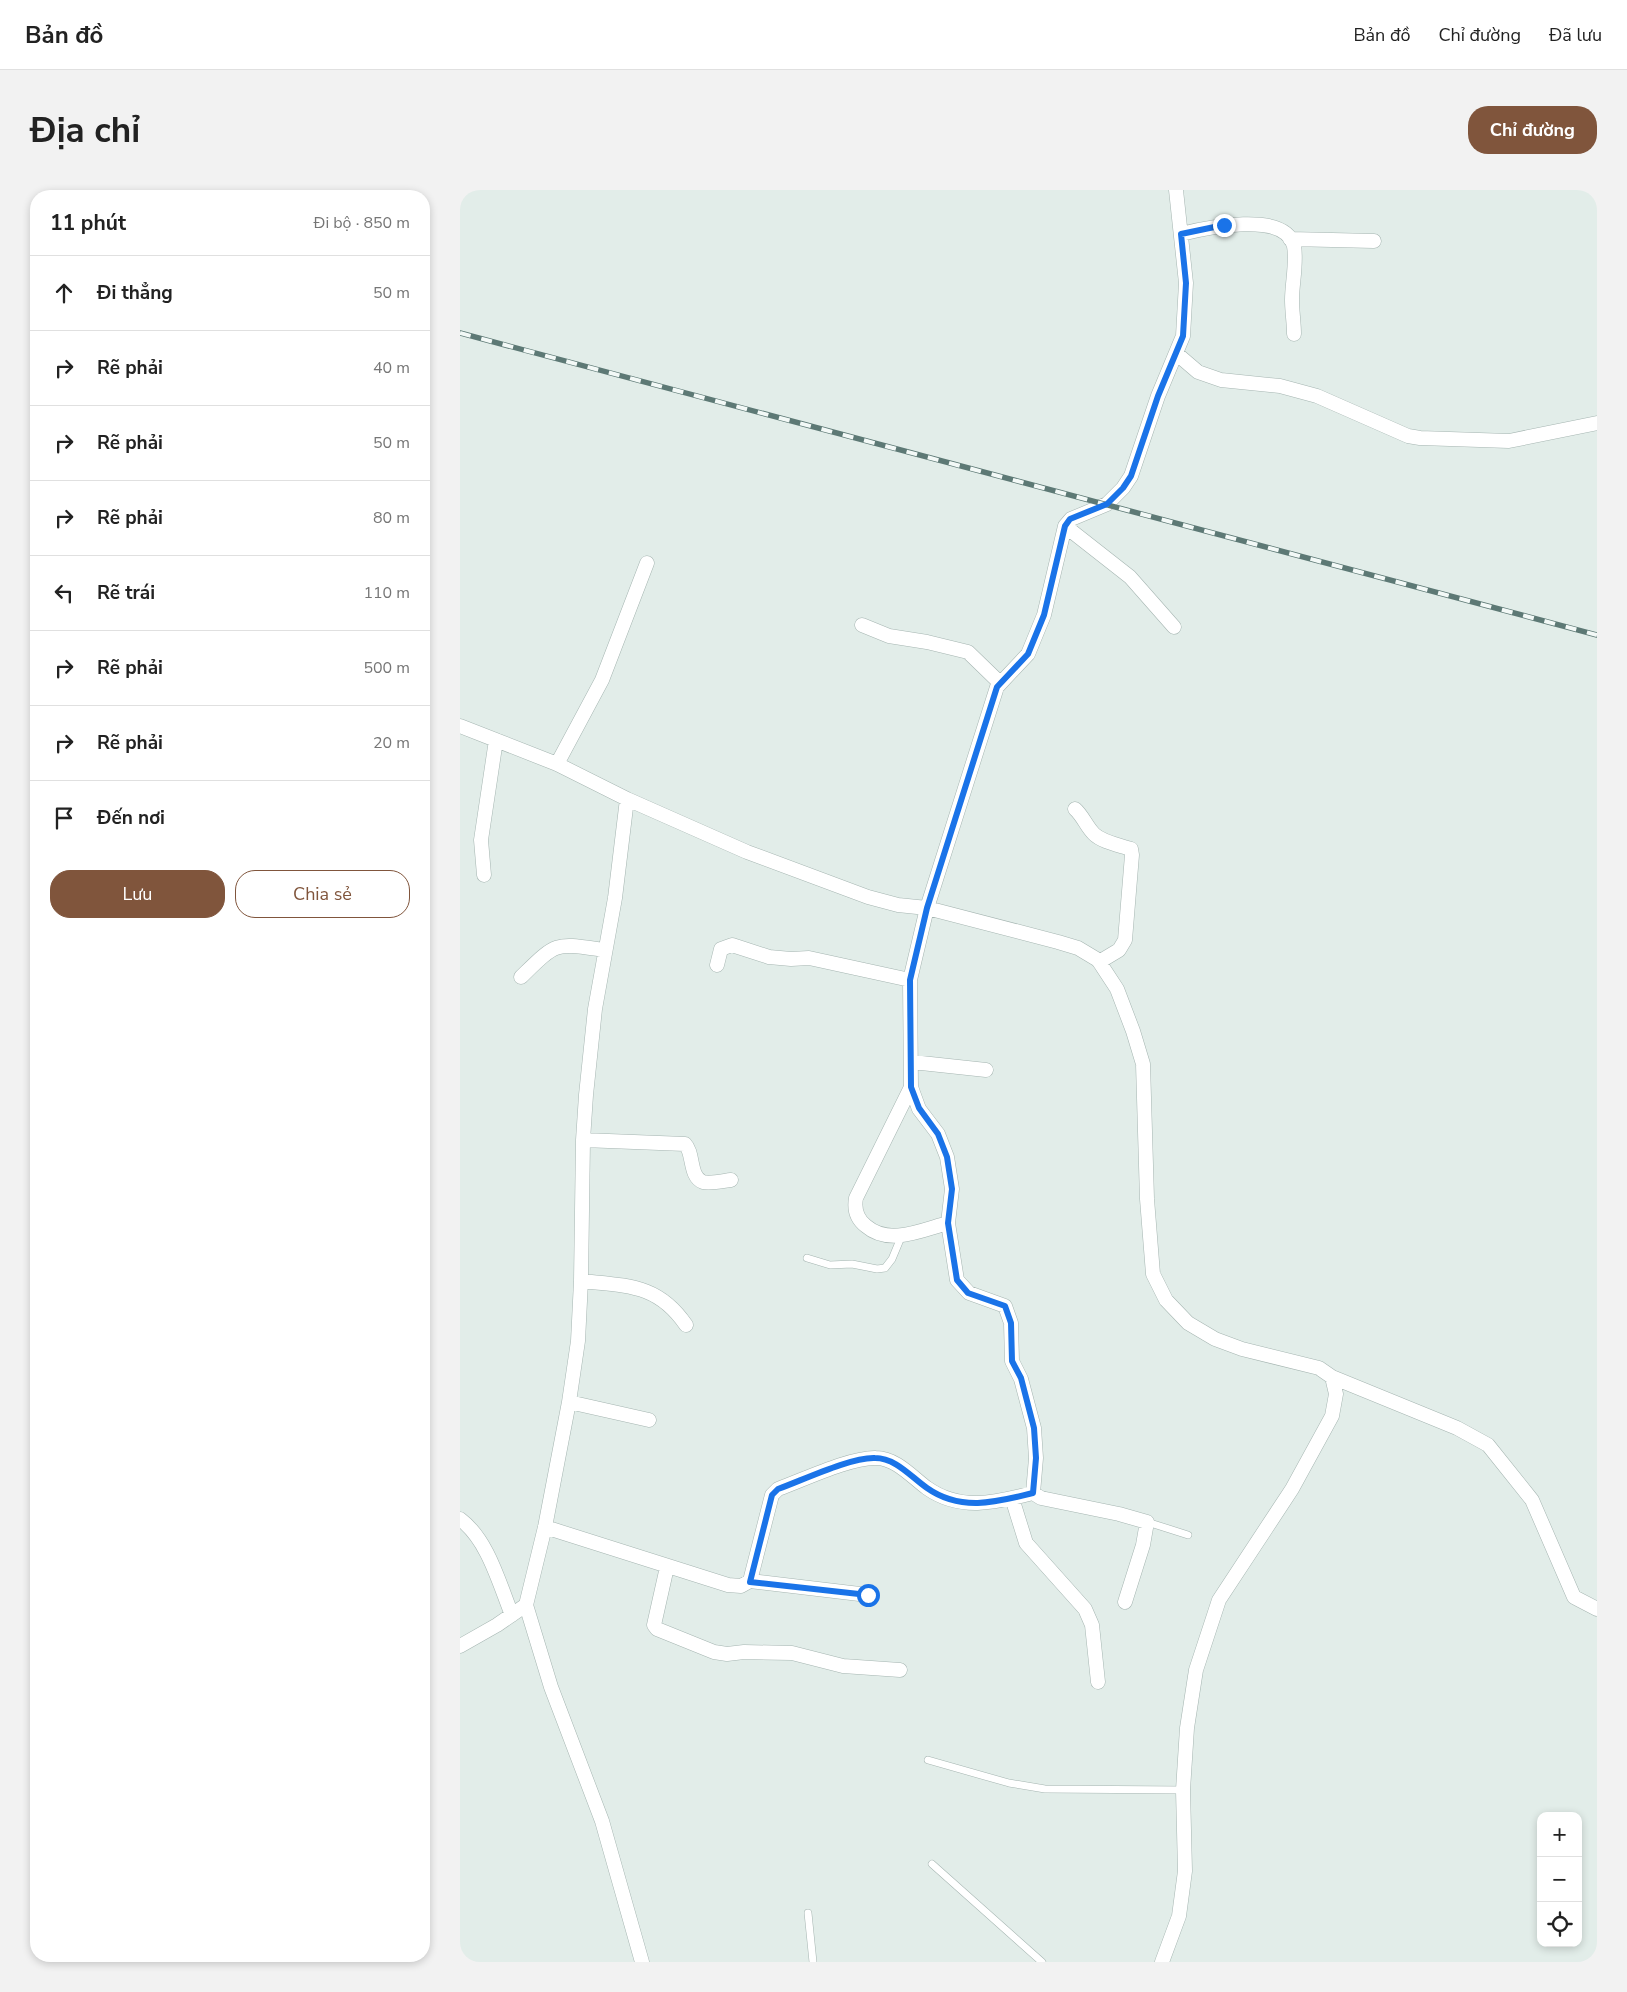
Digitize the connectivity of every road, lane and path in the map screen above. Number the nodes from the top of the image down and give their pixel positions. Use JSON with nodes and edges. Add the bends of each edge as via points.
{"nodes":[{"id":1,"x":1176,"y":190,"type":"edge"},
{"id":2,"x":1181,"y":234,"type":"junction"},
{"id":3,"x":1290,"y":239,"type":"junction"},
{"id":4,"x":1374,"y":241,"type":"dead end"},
{"id":5,"x":1294,"y":334,"type":"dead end"},
{"id":6,"x":1176,"y":354,"type":"junction"},
{"id":7,"x":1597,"y":423,"type":"edge"},
{"id":8,"x":1065,"y":526,"type":"junction"},
{"id":9,"x":647,"y":563,"type":"dead end"},
{"id":10,"x":862,"y":625,"type":"dead end"},
{"id":11,"x":1174,"y":627,"type":"dead end"},
{"id":12,"x":1000,"y":683,"type":"junction"},
{"id":13,"x":460,"y":726,"type":"edge"},
{"id":14,"x":496,"y":740,"type":"junction"},
{"id":15,"x":557,"y":764,"type":"junction"},
{"id":16,"x":627,"y":799,"type":"junction"},
{"id":17,"x":1075,"y":809,"type":"dead end"},
{"id":18,"x":484,"y":874,"type":"dead end"},
{"id":19,"x":927,"y":908,"type":"junction"},
{"id":20,"x":605,"y":950,"type":"junction"},
{"id":21,"x":1099,"y":962,"type":"junction"},
{"id":22,"x":717,"y":965,"type":"dead end"},
{"id":23,"x":520,"y":977,"type":"dead end"},
{"id":24,"x":910,"y":980,"type":"junction"},
{"id":25,"x":912,"y":1062,"type":"junction"},
{"id":26,"x":986,"y":1070,"type":"dead end"},
{"id":27,"x":911,"y":1087,"type":"junction"},
{"id":28,"x":582,"y":1140,"type":"junction"},
{"id":29,"x":731,"y":1180,"type":"dead end"},
{"id":30,"x":948,"y":1223,"type":"junction"},
{"id":31,"x":902,"y":1235,"type":"junction"},
{"id":32,"x":807,"y":1258,"type":"dead end"},
{"id":33,"x":582,"y":1280,"type":"junction"},
{"id":34,"x":686,"y":1325,"type":"dead end"},
{"id":35,"x":1332,"y":1378,"type":"junction"},
{"id":36,"x":569,"y":1402,"type":"junction"},
{"id":37,"x":649,"y":1420,"type":"dead end"},
{"id":38,"x":1033,"y":1493,"type":"junction"},
{"id":39,"x":1012,"y":1498,"type":"junction"},
{"id":40,"x":460,"y":1519,"type":"edge"},
{"id":41,"x":1147,"y":1522,"type":"junction"},
{"id":42,"x":545,"y":1527,"type":"junction"},
{"id":43,"x":1188,"y":1535,"type":"dead end"},
{"id":44,"x":667,"y":1566,"type":"junction"},
{"id":45,"x":750,"y":1582,"type":"junction"},
{"id":46,"x":868,"y":1595,"type":"dead end"},
{"id":47,"x":1125,"y":1602,"type":"dead end"},
{"id":48,"x":526,"y":1605,"type":"junction"},
{"id":49,"x":1597,"y":1609,"type":"edge"},
{"id":50,"x":512,"y":1615,"type":"junction"},
{"id":51,"x":460,"y":1646,"type":"edge"},
{"id":52,"x":900,"y":1670,"type":"dead end"},
{"id":53,"x":1098,"y":1682,"type":"dead end"},
{"id":54,"x":928,"y":1760,"type":"dead end"},
{"id":55,"x":1183,"y":1790,"type":"junction"},
{"id":56,"x":932,"y":1864,"type":"dead end"},
{"id":57,"x":808,"y":1913,"type":"dead end"},
{"id":58,"x":642,"y":1962,"type":"edge"},
{"id":59,"x":813,"y":1962,"type":"edge"},
{"id":60,"x":1042,"y":1962,"type":"edge"},
{"id":61,"x":1162,"y":1962,"type":"edge"}],
"edges":[{"from":1,"to":2,"type":"street"},
{"from":2,"to":3,"type":"street","via":[[1210,227],[1251,224],[1278,229]]},
{"from":2,"to":6,"type":"street","via":[[1186,313],[1183,336]]},
{"from":3,"to":4,"type":"street"},
{"from":3,"to":5,"type":"street","via":[[1294,255]]},
{"from":6,"to":7,"type":"street","via":[[1198,372],[1221,380],[1280,386],[1317,396],[1408,436],[1420,438],[1509,441]]},
{"from":6,"to":8,"type":"street","via":[[1127,482],[1107,504],[1070,519]]},
{"from":8,"to":11,"type":"street","via":[[1130,577]]},
{"from":8,"to":12,"type":"street","via":[[1044,615],[1028,654]]},
{"from":9,"to":15,"type":"street","via":[[602,680]]},
{"from":10,"to":12,"type":"street","via":[[889,636],[968,652]]},
{"from":12,"to":19,"type":"street"},
{"from":13,"to":14,"type":"street"},
{"from":14,"to":15,"type":"street"},
{"from":14,"to":18,"type":"street","via":[[481,840]]},
{"from":15,"to":16,"type":"street"},
{"from":16,"to":19,"type":"street","via":[[817,880],[898,905]]},
{"from":16,"to":20,"type":"street"},
{"from":17,"to":21,"type":"street","via":[[1099,838],[1131,849],[1132,855],[1125,940],[1119,950]]},
{"from":19,"to":21,"type":"street","via":[[1072,946]]},
{"from":19,"to":24,"type":"street"},
{"from":20,"to":23,"type":"street","via":[[559,946],[549,950]]},
{"from":20,"to":28,"type":"street","via":[[595,1009]]},
{"from":21,"to":35,"type":"street","via":[[1117,989],[1143,1064],[1153,1274],[1166,1300],[1188,1323],[1215,1339],[1319,1368]]},
{"from":22,"to":24,"type":"street","via":[[721,950],[732,945],[769,957],[809,958]]},
{"from":24,"to":25,"type":"street"},
{"from":25,"to":26,"type":"street"},
{"from":25,"to":27,"type":"street"},
{"from":27,"to":30,"type":"street","via":[[919,1108],[938,1134],[947,1157],[952,1189]]},
{"from":27,"to":31,"type":"street","via":[[856,1198],[855,1206],[862,1222],[870,1230],[881,1235]]},
{"from":28,"to":29,"type":"street","via":[[685,1144],[690,1149],[698,1179],[704,1182]]},
{"from":28,"to":33,"type":"street"},
{"from":30,"to":31,"type":"street"},
{"from":30,"to":38,"type":"street","via":[[957,1280],[968,1293],[1005,1306],[1011,1323],[1012,1361],[1021,1378],[1034,1428]]},
{"from":31,"to":32,"type":"lane","via":[[885,1268],[830,1265]]},
{"from":33,"to":34,"type":"street","via":[[638,1288],[658,1296],[675,1309]]},
{"from":33,"to":36,"type":"street"},
{"from":35,"to":49,"type":"street","via":[[1457,1428],[1488,1445],[1532,1500],[1574,1597]]},
{"from":35,"to":55,"type":"street","via":[[1336,1394],[1332,1416],[1292,1489],[1219,1600],[1196,1670],[1187,1728]]},
{"from":36,"to":37,"type":"street"},
{"from":36,"to":42,"type":"street"},
{"from":38,"to":39,"type":"street"},
{"from":38,"to":41,"type":"street","via":[[1041,1498]]},
{"from":39,"to":45,"type":"street","via":[[980,1505],[954,1501],[929,1490],[890,1461],[876,1458],[858,1460],[778,1489],[772,1495]]},
{"from":39,"to":53,"type":"street","via":[[1026,1543],[1085,1609],[1092,1625]]},
{"from":40,"to":50,"type":"street","via":[[470,1526],[481,1542]]},
{"from":41,"to":43,"type":"lane"},
{"from":41,"to":47,"type":"street"},
{"from":42,"to":44,"type":"street"},
{"from":42,"to":48,"type":"street"},
{"from":44,"to":45,"type":"street","via":[[728,1585],[741,1586]]},
{"from":44,"to":52,"type":"street","via":[[654,1625],[657,1629],[714,1652],[792,1654],[843,1666]]},
{"from":45,"to":46,"type":"street"},
{"from":48,"to":50,"type":"street"},
{"from":48,"to":58,"type":"street","via":[[551,1687],[602,1820]]},
{"from":50,"to":51,"type":"street"},
{"from":54,"to":55,"type":"lane","via":[[1009,1783],[1045,1789]]},
{"from":55,"to":61,"type":"street","via":[[1185,1871],[1179,1916]]},
{"from":56,"to":60,"type":"lane"},
{"from":57,"to":59,"type":"lane"}]}
